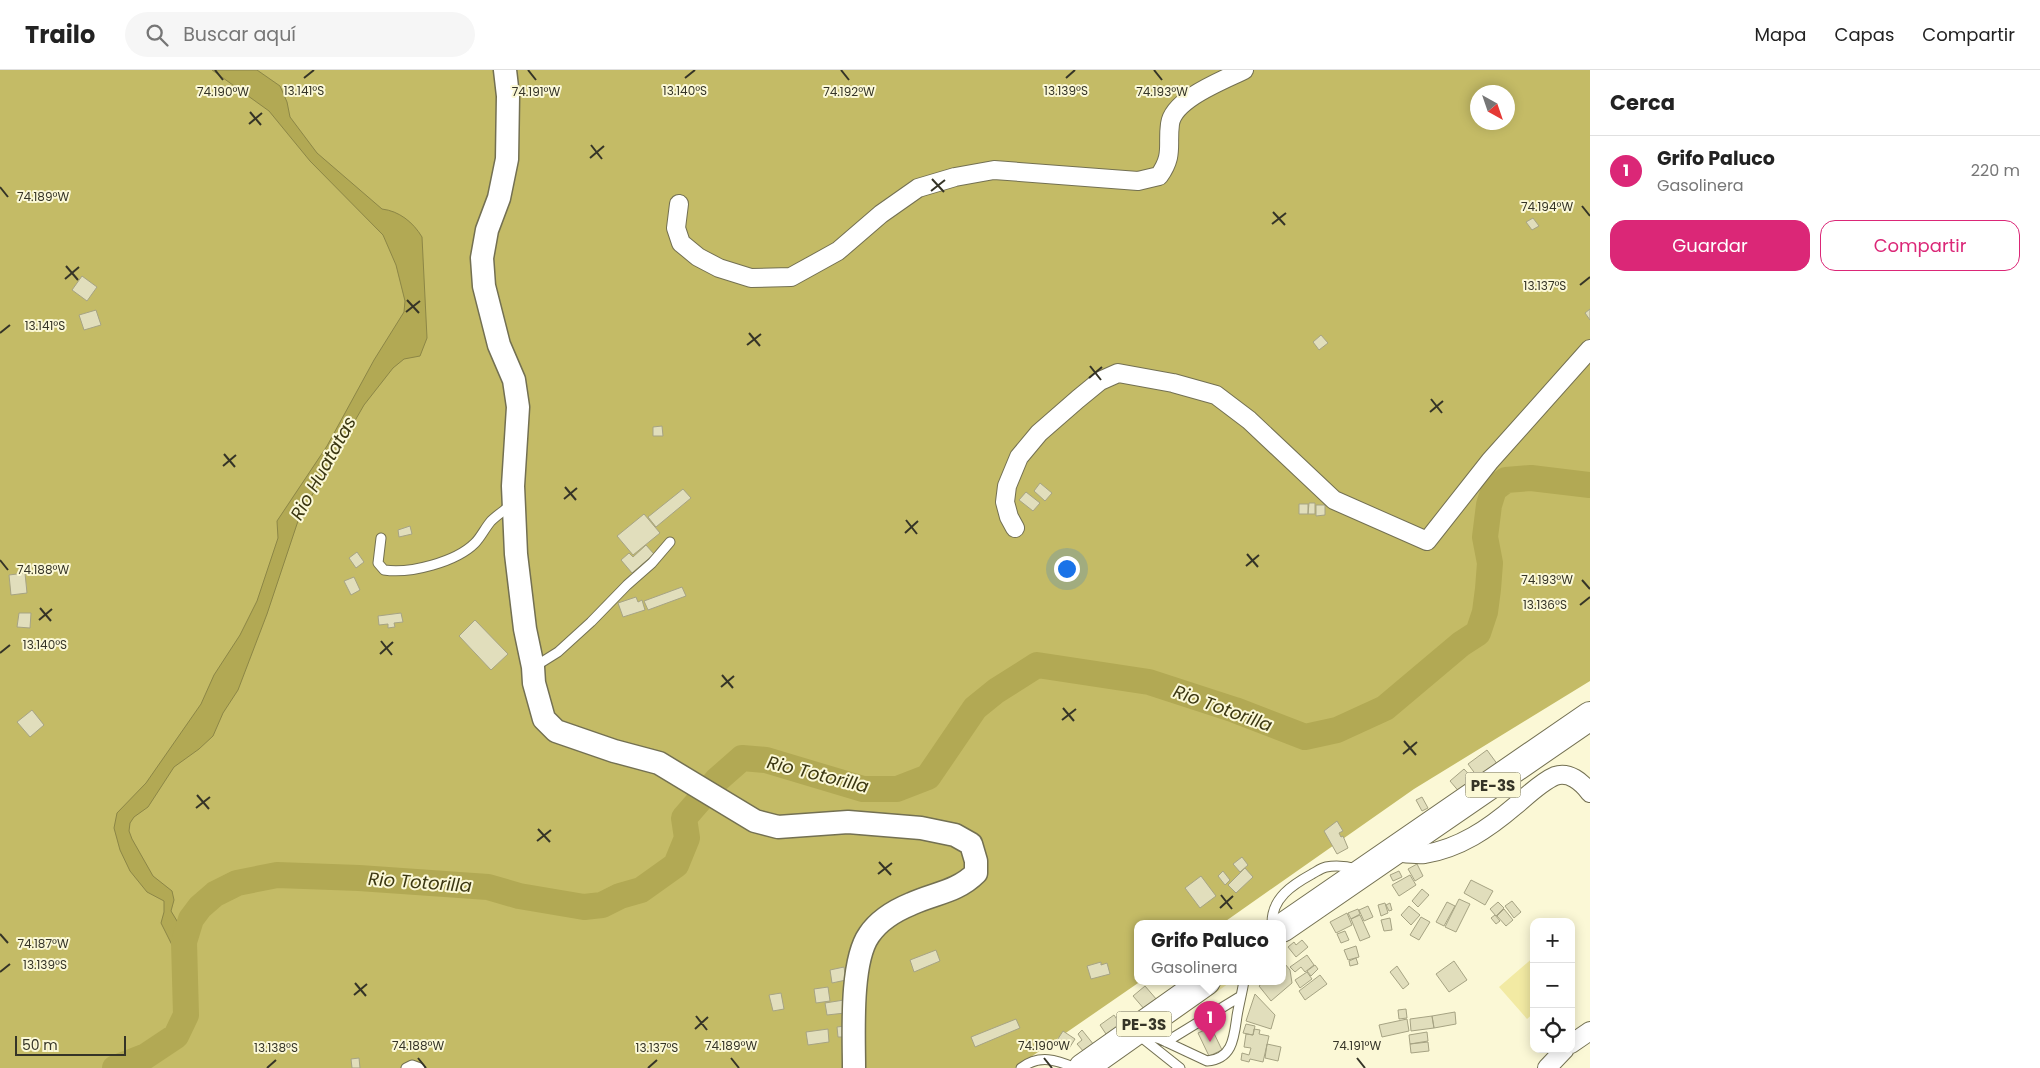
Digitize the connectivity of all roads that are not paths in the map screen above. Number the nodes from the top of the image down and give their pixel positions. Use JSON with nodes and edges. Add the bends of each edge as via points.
{"nodes":[{"id":1,"x":505,"y":70,"type":"edge"},
{"id":2,"x":1244,"y":70,"type":"edge"},
{"id":3,"x":679,"y":204,"type":"dead end"},
{"id":4,"x":1590,"y":348,"type":"edge"},
{"id":5,"x":514,"y":502,"type":"junction"},
{"id":6,"x":1016,"y":528,"type":"dead end"},
{"id":7,"x":380,"y":538,"type":"dead end"},
{"id":8,"x":670,"y":542,"type":"dead end"},
{"id":9,"x":533,"y":667,"type":"junction"},
{"id":10,"x":1590,"y":716,"type":"edge"},
{"id":11,"x":1590,"y":793,"type":"edge"},
{"id":12,"x":1394,"y":852,"type":"junction"},
{"id":13,"x":1363,"y":871,"type":"junction"},
{"id":14,"x":1272,"y":920,"type":"edge"},
{"id":15,"x":1286,"y":925,"type":"edge"},
{"id":16,"x":1196,"y":985,"type":"edge"},
{"id":17,"x":1243,"y":985,"type":"edge"},
{"id":18,"x":1241,"y":996,"type":"junction"},
{"id":19,"x":1590,"y":1031,"type":"edge"},
{"id":20,"x":1134,"y":1032,"type":"junction"},
{"id":21,"x":1575,"y":1041,"type":"edge"},
{"id":22,"x":1166,"y":1042,"type":"junction"},
{"id":23,"x":1561,"y":1053,"type":"edge"},
{"id":24,"x":406,"y":1068,"type":"edge"},
{"id":25,"x":420,"y":1068,"type":"edge"},
{"id":26,"x":854,"y":1068,"type":"edge"},
{"id":27,"x":1021,"y":1068,"type":"edge"},
{"id":28,"x":1076,"y":1068,"type":"edge"},
{"id":29,"x":1083,"y":1068,"type":"edge"},
{"id":30,"x":1180,"y":1068,"type":"edge"},
{"id":31,"x":1547,"y":1068,"type":"edge"}],
"edges":[{"from":1,"to":5,"type":"street","via":[[507,159],[482,258],[488,307],[514,380],[518,406]]},
{"from":2,"to":3,"type":"street","via":[[1181,104],[1170,121],[1168,164],[1159,176],[1138,181],[994,170],[955,177],[918,188],[880,214],[838,251],[791,277],[751,278],[698,257],[681,243],[676,228]]},
{"from":4,"to":6,"type":"street","via":[[1490,461],[1427,541],[1334,500],[1249,420],[1216,395],[1118,373],[1100,381],[1078,399],[1019,457],[1007,486],[1005,502]]},
{"from":5,"to":7,"type":"lane","via":[[491,522],[475,544],[430,566],[396,572],[384,570],[378,564]]},
{"from":5,"to":9,"type":"street","via":[[516,554]]},
{"from":8,"to":9,"type":"lane","via":[[592,622],[558,652]]},
{"from":9,"to":26,"type":"street","via":[[541,712],[556,731],[659,763],[755,821],[778,828],[848,822],[921,828],[955,834],[971,844],[976,873],[967,882],[898,909],[867,937],[860,956],[854,1007]]},
{"from":10,"to":12,"type":"highway","number":"PE-3S"},
{"from":11,"to":12,"type":"street","via":[[1576,779],[1567,775],[1555,776],[1463,843],[1423,854]]},
{"from":12,"to":13,"type":"highway","number":"PE-3S"},
{"from":13,"to":14,"type":"lane","via":[[1344,866],[1324,867],[1284,891]]},
{"from":13,"to":15,"type":"highway","number":"PE-3S"},
{"from":16,"to":20,"type":"highway","number":"PE-3S"},
{"from":17,"to":18,"type":"lane"},
{"from":18,"to":22,"type":"lane"},
{"from":18,"to":22,"type":"lane","via":[[1233,1043],[1224,1056],[1207,1061]]},
{"from":19,"to":21,"type":"street"},
{"from":20,"to":22,"type":"lane"},
{"from":20,"to":29,"type":"highway","number":"PE-3S"},
{"from":20,"to":30,"type":"lane"},
{"from":23,"to":31,"type":"street"},
{"from":24,"to":25,"type":"lane"},
{"from":27,"to":28,"type":"lane","via":[[1036,1059],[1050,1059]]}]}
